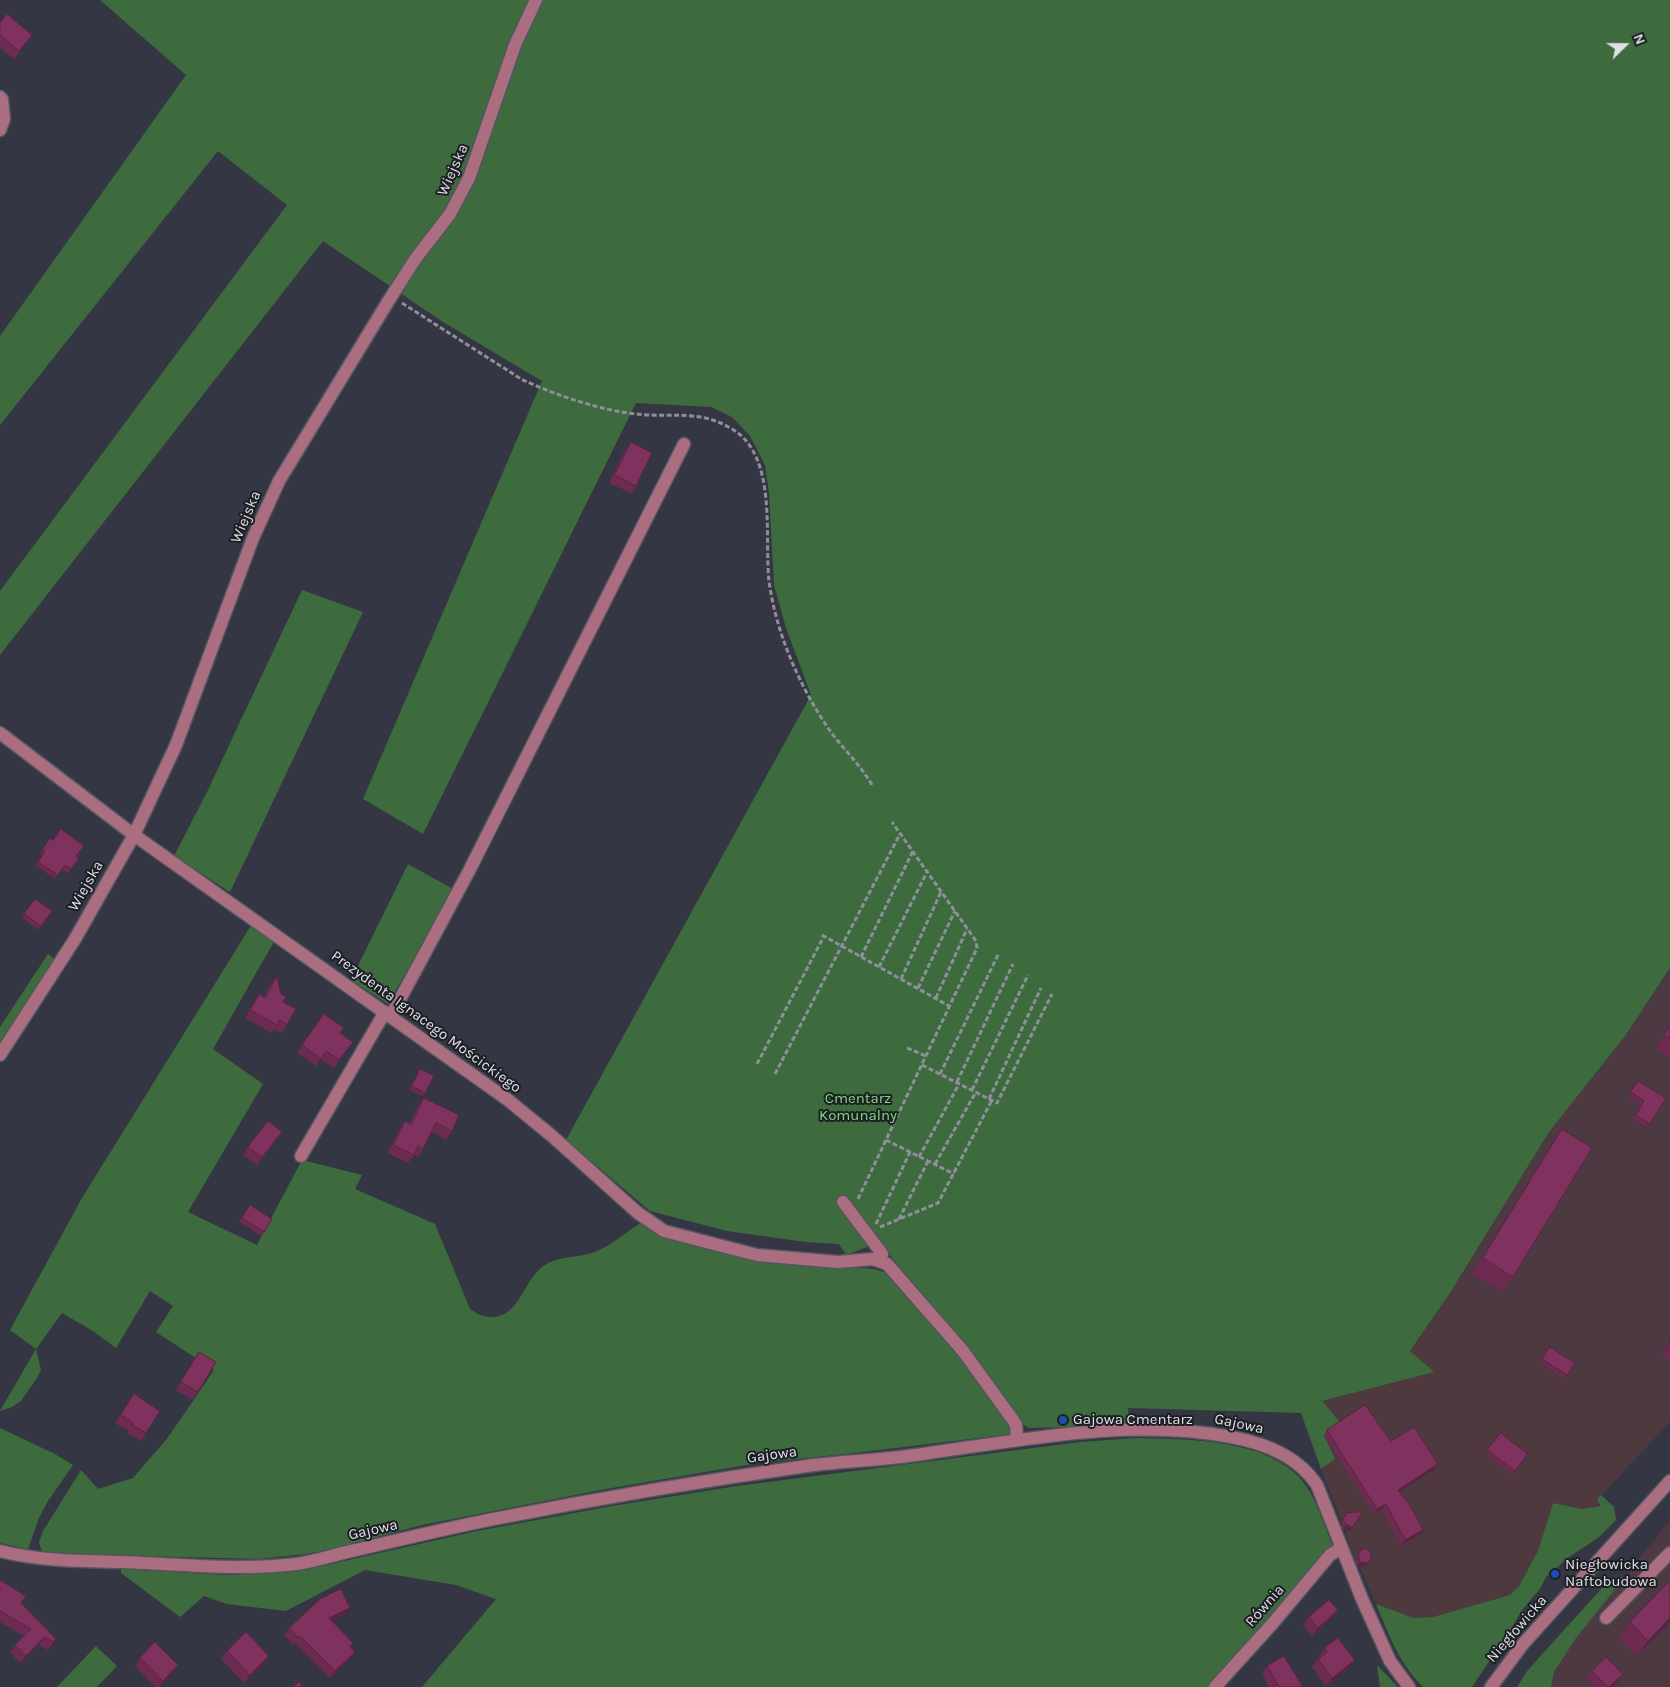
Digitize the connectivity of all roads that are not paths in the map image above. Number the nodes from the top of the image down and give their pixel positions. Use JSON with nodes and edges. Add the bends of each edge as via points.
{"nodes":[{"id":1,"x":536,"y":0,"type":"edge"},
{"id":2,"x":1,"y":98,"type":"edge"},
{"id":3,"x":0,"y":130,"type":"edge"},
{"id":4,"x":684,"y":444,"type":"dead end"},
{"id":5,"x":0,"y":733,"type":"edge"},
{"id":6,"x":134,"y":835,"type":"junction"},
{"id":7,"x":388,"y":1014,"type":"junction"},
{"id":8,"x":0,"y":1055,"type":"edge"},
{"id":9,"x":301,"y":1156,"type":"dead end"},
{"id":10,"x":843,"y":1202,"type":"dead end"},
{"id":11,"x":880,"y":1260,"type":"junction"},
{"id":12,"x":1018,"y":1440,"type":"junction"},
{"id":13,"x":1670,"y":1481,"type":"edge"},
{"id":14,"x":1341,"y":1548,"type":"junction"},
{"id":15,"x":0,"y":1551,"type":"edge"},
{"id":16,"x":1670,"y":1553,"type":"edge"},
{"id":17,"x":1606,"y":1618,"type":"dead end"},
{"id":18,"x":1214,"y":1687,"type":"edge"},
{"id":19,"x":1409,"y":1687,"type":"edge"},
{"id":20,"x":1491,"y":1687,"type":"edge"}],
"edges":[{"from":1,"to":6,"type":"street","name":"Wiejska","via":[[515,45],[469,178],[450,214],[391,296],[279,482],[253,538],[176,745]]},
{"from":2,"to":3,"type":"street","via":[[4,119]]},
{"from":4,"to":7,"type":"street","via":[[469,871]]},
{"from":5,"to":6,"type":"street","name":"Prezydenta Ignacego Mościckiego"},
{"from":6,"to":7,"type":"street","name":"Prezydenta Ignacego Mościckiego"},
{"from":6,"to":8,"type":"street","name":"Wiejska","via":[[75,939]]},
{"from":7,"to":9,"type":"street"},
{"from":7,"to":11,"type":"street","name":"Prezydenta Ignacego Mościckiego","via":[[513,1104],[650,1223],[664,1231],[757,1255],[838,1262]]},
{"from":10,"to":11,"type":"street","via":[[880,1251]]},
{"from":11,"to":12,"type":"street","via":[[892,1268],[964,1351],[1013,1420]]},
{"from":12,"to":14,"type":"street","name":"Gajowa","via":[[1173,1430],[1229,1436],[1258,1444],[1289,1458],[1312,1478]]},
{"from":12,"to":15,"type":"street","name":"Gajowa","via":[[665,1488],[492,1519],[298,1564],[219,1567],[60,1561]]},
{"from":13,"to":20,"type":"street","name":"Niegłowicka","via":[[1523,1644]]},
{"from":14,"to":18,"type":"street","name":"Równia","via":[[1330,1555]]},
{"from":14,"to":19,"type":"street","name":"Gajowa","via":[[1390,1661]]},
{"from":16,"to":17,"type":"street"}]}
